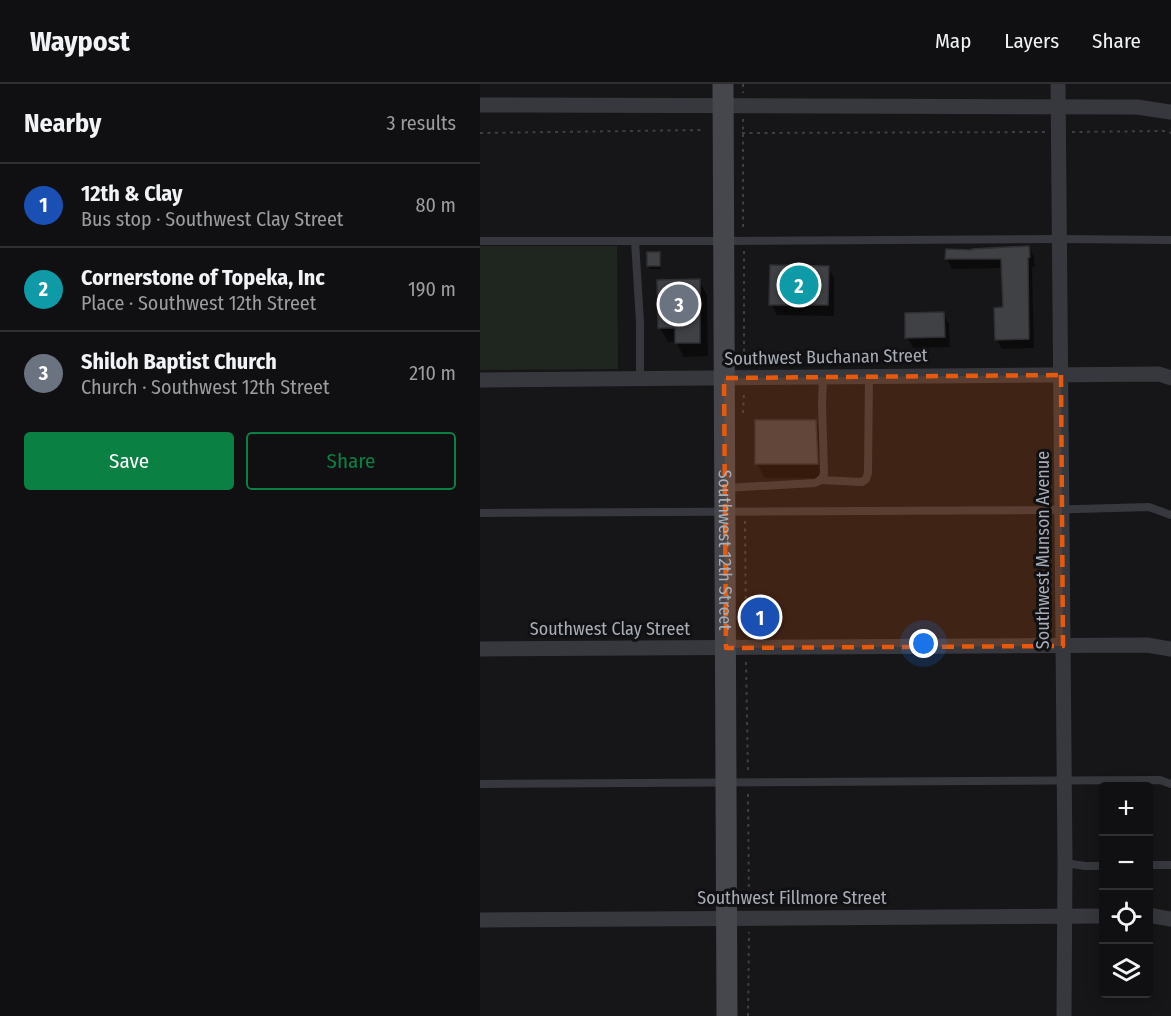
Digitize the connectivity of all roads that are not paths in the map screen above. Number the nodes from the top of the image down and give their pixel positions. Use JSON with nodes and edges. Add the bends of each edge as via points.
{"nodes":[{"id":1,"x":723,"y":84,"type":"edge"},
{"id":2,"x":1058,"y":84,"type":"edge"},
{"id":3,"x":480,"y":105,"type":"edge"},
{"id":4,"x":723,"y":106,"type":"junction"},
{"id":5,"x":1058,"y":107,"type":"junction"},
{"id":6,"x":1171,"y":112,"type":"edge"},
{"id":7,"x":1060,"y":239,"type":"junction"},
{"id":8,"x":1171,"y":240,"type":"edge"},
{"id":9,"x":480,"y":241,"type":"edge"},
{"id":10,"x":635,"y":241,"type":"junction"},
{"id":11,"x":724,"y":241,"type":"junction"},
{"id":12,"x":1061,"y":375,"type":"junction"},
{"id":13,"x":869,"y":376,"type":"junction"},
{"id":14,"x":823,"y":377,"type":"junction"},
{"id":15,"x":724,"y":378,"type":"junction"},
{"id":16,"x":1171,"y":378,"type":"edge"},
{"id":17,"x":640,"y":379,"type":"junction"},
{"id":18,"x":480,"y":380,"type":"edge"},
{"id":19,"x":820,"y":480,"type":"junction"},
{"id":20,"x":725,"y":488,"type":"junction"},
{"id":21,"x":1062,"y":510,"type":"junction"},
{"id":22,"x":725,"y":512,"type":"junction"},
{"id":23,"x":480,"y":513,"type":"edge"},
{"id":24,"x":1171,"y":514,"type":"edge"},
{"id":25,"x":1063,"y":646,"type":"junction"},
{"id":26,"x":726,"y":648,"type":"junction"},
{"id":27,"x":480,"y":649,"type":"edge"},
{"id":28,"x":1171,"y":649,"type":"edge"},
{"id":29,"x":1063,"y":780,"type":"junction"},
{"id":30,"x":726,"y":783,"type":"junction"},
{"id":31,"x":480,"y":784,"type":"edge"},
{"id":32,"x":1171,"y":784,"type":"edge"},
{"id":33,"x":1065,"y":863,"type":"junction"},
{"id":34,"x":1171,"y":865,"type":"edge"},
{"id":35,"x":1099,"y":866,"type":"edge"},
{"id":36,"x":1153,"y":866,"type":"edge"},
{"id":37,"x":1099,"y":916,"type":"edge"},
{"id":38,"x":1153,"y":916,"type":"edge"},
{"id":39,"x":1064,"y":917,"type":"junction"},
{"id":40,"x":727,"y":918,"type":"junction"},
{"id":41,"x":1171,"y":919,"type":"edge"},
{"id":42,"x":480,"y":920,"type":"edge"},
{"id":43,"x":727,"y":1016,"type":"edge"},
{"id":44,"x":1064,"y":1016,"type":"edge"}],
"edges":[{"from":1,"to":4,"type":"main road","name":"Southwest 12th Street"},
{"from":2,"to":5,"type":"street","name":"Southwest Munson Avenue"},
{"from":3,"to":4,"type":"street"},
{"from":4,"to":5,"type":"street"},
{"from":4,"to":11,"type":"main road","name":"Southwest 12th Street","via":[[733,131]]},
{"from":5,"to":6,"type":"street","via":[[1137,107]]},
{"from":5,"to":7,"type":"street","name":"Southwest Munson Avenue"},
{"from":7,"to":8,"type":"lane"},
{"from":7,"to":11,"type":"lane"},
{"from":7,"to":12,"type":"street","name":"Southwest Munson Avenue"},
{"from":9,"to":10,"type":"lane"},
{"from":10,"to":11,"type":"lane"},
{"from":10,"to":17,"type":"lane"},
{"from":11,"to":15,"type":"main road","name":"Southwest 12th Street"},
{"from":12,"to":13,"type":"street","name":"Southwest Buchanan Street"},
{"from":12,"to":16,"type":"street","name":"Southwest Buchanan Street","via":[[1159,374]]},
{"from":12,"to":21,"type":"street","name":"Southwest Munson Avenue"},
{"from":13,"to":14,"type":"street","name":"Southwest Buchanan Street"},
{"from":13,"to":19,"type":"lane","via":[[866,479]]},
{"from":14,"to":15,"type":"street","name":"Southwest Buchanan Street"},
{"from":14,"to":19,"type":"lane","via":[[824,474]]},
{"from":15,"to":17,"type":"street","name":"Southwest Buchanan Street"},
{"from":15,"to":20,"type":"main road","name":"Southwest 12th Street"},
{"from":17,"to":18,"type":"street","name":"Southwest Buchanan Street"},
{"from":19,"to":20,"type":"lane"},
{"from":20,"to":22,"type":"main road","name":"Southwest 12th Street"},
{"from":21,"to":22,"type":"lane"},
{"from":21,"to":24,"type":"lane","via":[[1149,507]]},
{"from":21,"to":25,"type":"street","name":"Southwest Munson Avenue"},
{"from":22,"to":23,"type":"lane"},
{"from":22,"to":26,"type":"main road","name":"Southwest 12th Street"},
{"from":25,"to":26,"type":"street","name":"Southwest Clay Street"},
{"from":25,"to":28,"type":"street","name":"Southwest Clay Street","via":[[1147,645]]},
{"from":25,"to":29,"type":"street","name":"Southwest Munson Avenue"},
{"from":26,"to":27,"type":"street","name":"Southwest Clay Street"},
{"from":26,"to":30,"type":"main road","name":"Southwest 12th Street"},
{"from":29,"to":30,"type":"lane"},
{"from":29,"to":32,"type":"lane","via":[[1160,780]]},
{"from":29,"to":33,"type":"street","name":"Southwest Munson Avenue"},
{"from":30,"to":31,"type":"lane"},
{"from":30,"to":40,"type":"main road","name":"Southwest 12th Street"},
{"from":33,"to":35,"type":"lane"},
{"from":33,"to":39,"type":"street","name":"Southwest Munson Avenue"},
{"from":34,"to":36,"type":"lane"},
{"from":37,"to":39,"type":"street","name":"Southwest Fillmore Street"},
{"from":38,"to":41,"type":"street"},
{"from":39,"to":40,"type":"street","name":"Southwest Fillmore Street"},
{"from":39,"to":44,"type":"street","name":"Southwest Munson Avenue"},
{"from":40,"to":42,"type":"street","name":"Southwest Fillmore Street"},
{"from":40,"to":43,"type":"main road","name":"Southwest 12th Street"}]}
